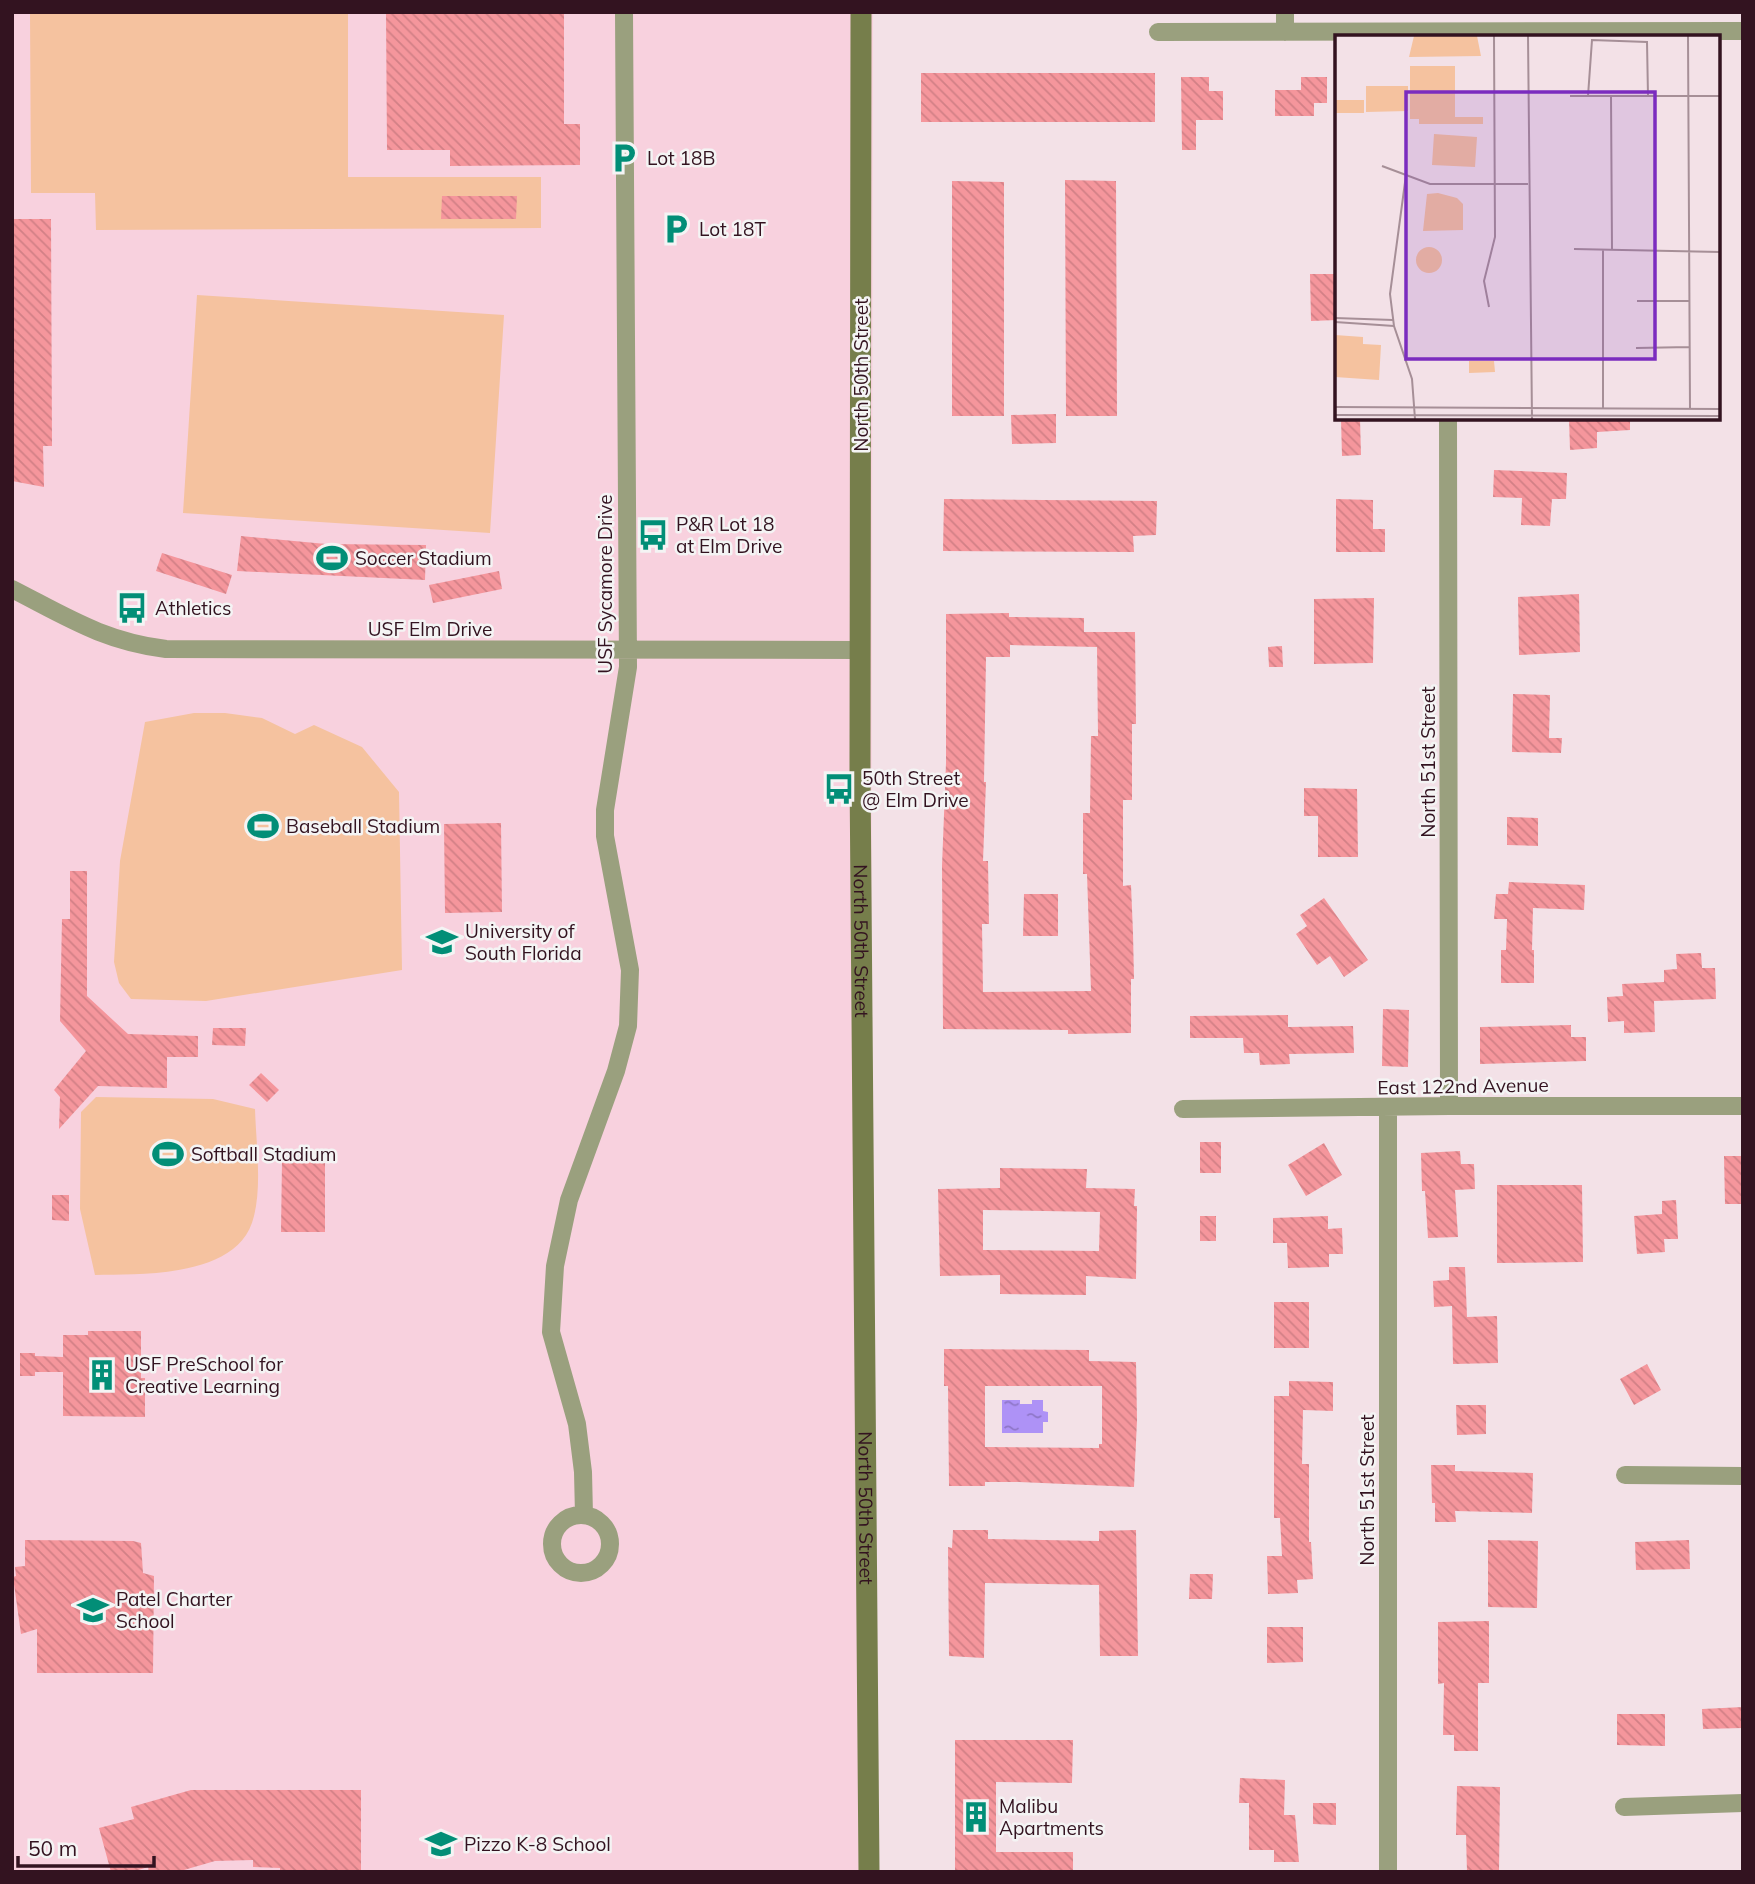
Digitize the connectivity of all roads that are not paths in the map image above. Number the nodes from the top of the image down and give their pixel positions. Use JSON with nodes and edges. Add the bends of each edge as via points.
{"nodes":[{"id":1,"x":624,"y":12,"type":"edge"},
{"id":2,"x":861,"y":12,"type":"edge"},
{"id":3,"x":1285,"y":12,"type":"edge"},
{"id":4,"x":1707,"y":12,"type":"edge"},
{"id":5,"x":1706,"y":31,"type":"junction"},
{"id":6,"x":1743,"y":31,"type":"edge"},
{"id":7,"x":1158,"y":32,"type":"dead end"},
{"id":8,"x":1285,"y":32,"type":"junction"},
{"id":9,"x":1448,"y":34,"type":"edge"},
{"id":10,"x":1448,"y":420,"type":"edge"},
{"id":11,"x":12,"y":589,"type":"edge"},
{"id":12,"x":628,"y":650,"type":"junction"},
{"id":13,"x":860,"y":650,"type":"junction"},
{"id":14,"x":1449,"y":1106,"type":"junction"},
{"id":15,"x":1743,"y":1106,"type":"edge"},
{"id":16,"x":1388,"y":1108,"type":"junction"},
{"id":17,"x":1183,"y":1109,"type":"dead end"},
{"id":18,"x":1625,"y":1475,"type":"dead end"},
{"id":19,"x":1743,"y":1476,"type":"edge"},
{"id":20,"x":583,"y":1515,"type":"dead end"},
{"id":21,"x":1743,"y":1803,"type":"edge"},
{"id":22,"x":1624,"y":1807,"type":"dead end"},
{"id":23,"x":869,"y":1872,"type":"edge"},
{"id":24,"x":1388,"y":1872,"type":"edge"}],
"edges":[{"from":1,"to":12,"type":"street","name":"USF Sycamore Drive"},
{"from":2,"to":13,"type":"street","name":"North 50th Street"},
{"from":3,"to":8,"type":"street"},
{"from":4,"to":5,"type":"street"},
{"from":5,"to":6,"type":"street"},
{"from":5,"to":9,"type":"street"},
{"from":7,"to":8,"type":"street"},
{"from":8,"to":9,"type":"street"},
{"from":10,"to":14,"type":"street","name":"North 51st Street"},
{"from":11,"to":12,"type":"street","name":"USF Elm Drive","via":[[114,639],[166,649]]},
{"from":12,"to":13,"type":"street","name":"USF Elm Drive"},
{"from":12,"to":20,"type":"street","name":"USF Sycamore Drive","via":[[605,810],[605,836],[630,970],[628,1026],[569,1200],[555,1266],[551,1332],[577,1424]]},
{"from":13,"to":23,"type":"street","name":"North 50th Street"},
{"from":14,"to":15,"type":"street","name":"East 122nd Avenue"},
{"from":14,"to":16,"type":"street","name":"East 122nd Avenue"},
{"from":16,"to":17,"type":"street","name":"East 122nd Avenue"},
{"from":16,"to":24,"type":"street","name":"North 51st Street"},
{"from":18,"to":19,"type":"street"},
{"from":21,"to":22,"type":"street"}]}
